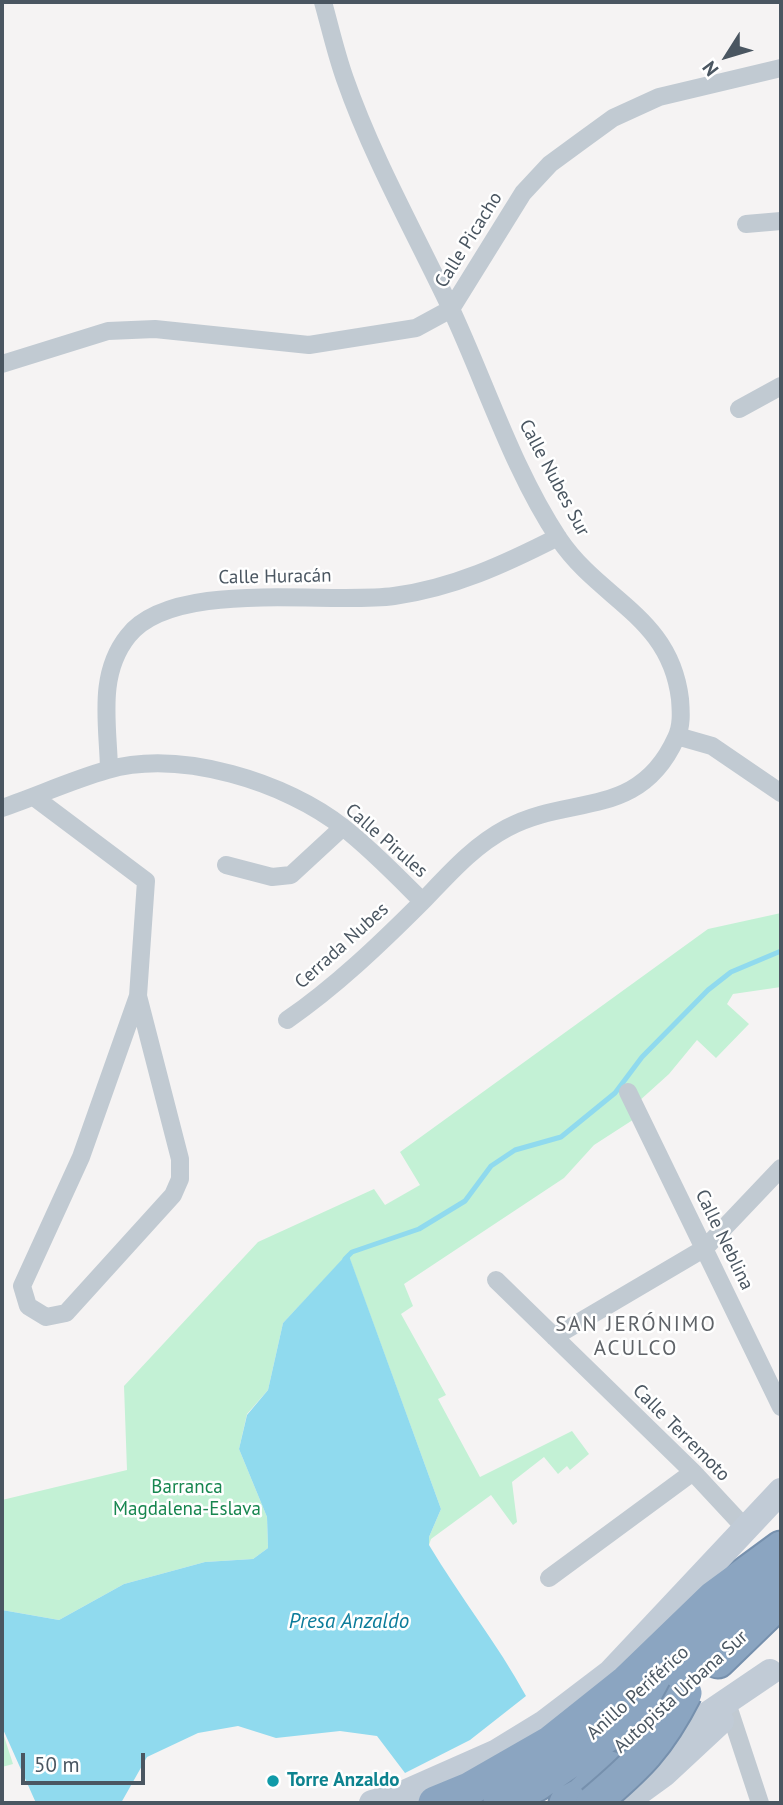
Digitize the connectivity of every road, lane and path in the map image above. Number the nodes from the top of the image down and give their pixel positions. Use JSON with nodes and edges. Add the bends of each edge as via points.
{"nodes":[{"id":1,"x":323,"y":2,"type":"edge"},
{"id":2,"x":781,"y":68,"type":"edge"},
{"id":3,"x":781,"y":221,"type":"edge"},
{"id":4,"x":746,"y":224,"type":"dead end"},
{"id":5,"x":451,"y":309,"type":"junction"},
{"id":6,"x":2,"y":363,"type":"edge"},
{"id":7,"x":781,"y":386,"type":"edge"},
{"id":8,"x":739,"y":410,"type":"dead end"},
{"id":9,"x":558,"y":537,"type":"junction"},
{"id":10,"x":677,"y":736,"type":"junction"},
{"id":11,"x":109,"y":769,"type":"junction"},
{"id":12,"x":781,"y":793,"type":"edge"},
{"id":13,"x":34,"y":797,"type":"junction"},
{"id":14,"x":2,"y":808,"type":"edge"},
{"id":15,"x":342,"y":827,"type":"junction"},
{"id":16,"x":226,"y":865,"type":"dead end"},
{"id":17,"x":422,"y":901,"type":"junction"},
{"id":18,"x":138,"y":996,"type":"junction"},
{"id":19,"x":286,"y":1020,"type":"dead end"},
{"id":20,"x":628,"y":1091,"type":"dead end"},
{"id":21,"x":779,"y":1171,"type":"edge"},
{"id":22,"x":705,"y":1248,"type":"junction"},
{"id":23,"x":496,"y":1280,"type":"dead end"},
{"id":24,"x":554,"y":1336,"type":"junction"},
{"id":25,"x":781,"y":1407,"type":"edge"},
{"id":26,"x":693,"y":1472,"type":"junction"},
{"id":27,"x":781,"y":1491,"type":"edge"},
{"id":28,"x":746,"y":1529,"type":"junction"},
{"id":29,"x":781,"y":1549,"type":"edge"},
{"id":30,"x":781,"y":1564,"type":"edge"},
{"id":31,"x":549,"y":1578,"type":"dead end"},
{"id":32,"x":781,"y":1600,"type":"edge"},
{"id":33,"x":781,"y":1607,"type":"edge"},
{"id":34,"x":775,"y":1666,"type":"edge"},
{"id":35,"x":685,"y":1693,"type":"junction"},
{"id":36,"x":730,"y":1712,"type":"junction"},
{"id":37,"x":470,"y":1796,"type":"edge"},
{"id":38,"x":372,"y":1803,"type":"edge"},
{"id":39,"x":435,"y":1803,"type":"edge"},
{"id":40,"x":500,"y":1803,"type":"edge"},
{"id":41,"x":542,"y":1803,"type":"edge"},
{"id":42,"x":566,"y":1803,"type":"edge"},
{"id":43,"x":584,"y":1803,"type":"edge"},
{"id":44,"x":593,"y":1803,"type":"edge"},
{"id":45,"x":624,"y":1803,"type":"edge"},
{"id":46,"x":760,"y":1803,"type":"edge"}],
"edges":[{"from":1,"to":5,"type":"street","name":"Calle Nubes Sur","via":[[345,78],[377,158]]},
{"from":2,"to":5,"type":"street","name":"Calle Picacho","via":[[659,97],[613,118],[580,142],[523,193]]},
{"from":3,"to":4,"type":"street"},
{"from":5,"to":6,"type":"street","name":"Calle Picacho","via":[[416,328],[309,345],[155,329],[108,331]]},
{"from":5,"to":9,"type":"street","name":"Calle Nubes Sur"},
{"from":7,"to":8,"type":"street"},
{"from":9,"to":10,"type":"street","name":"Calle Nubes Sur","via":[[582,570],[663,643],[677,676],[682,714]]},
{"from":9,"to":11,"type":"street","name":"Calle Huracán","via":[[454,585],[392,596],[204,600],[152,618],[128,635],[106,689]]},
{"from":10,"to":12,"type":"street","via":[[712,746]]},
{"from":10,"to":17,"type":"street","name":"Calle Nubes Sur","via":[[658,768],[629,792],[594,805],[534,816],[505,829],[459,863]]},
{"from":11,"to":13,"type":"street","name":"Calle Pirules"},
{"from":11,"to":15,"type":"street","name":"Calle Pirules","via":[[170,764],[230,773],[283,792]]},
{"from":13,"to":14,"type":"street","name":"Calle Pirules"},
{"from":13,"to":18,"type":"street","via":[[146,881]]},
{"from":15,"to":16,"type":"street","via":[[291,875],[272,877]]},
{"from":15,"to":17,"type":"street","name":"Calle Pirules"},
{"from":17,"to":19,"type":"street","name":"Cerrada Nubes","via":[[318,998]]},
{"from":18,"to":18,"type":"street","via":[[81,1157],[22,1286],[28,1306],[38,1315],[53,1318],[66,1313],[168,1202],[180,1179],[180,1159]]},
{"from":20,"to":22,"type":"street","name":"Calle Neblina"},
{"from":21,"to":22,"type":"street"},
{"from":22,"to":24,"type":"street"},
{"from":22,"to":25,"type":"street","name":"Calle Neblina"},
{"from":23,"to":24,"type":"street","name":"Calle Terremoto"},
{"from":24,"to":26,"type":"street","name":"Calle Terremoto"},
{"from":26,"to":28,"type":"street","name":"Calle Terremoto"},
{"from":26,"to":31,"type":"street"},
{"from":27,"to":28,"type":"main road"},
{"from":28,"to":38,"type":"main road","via":[[611,1672],[544,1723],[483,1759]]},
{"from":29,"to":37,"type":"highway","name":"Anillo Periférico","via":[[695,1642],[597,1734],[503,1790]]},
{"from":30,"to":40,"type":"highway","name":"Autopista Urbana Sur","via":[[639,1713],[537,1784]]},
{"from":32,"to":35,"type":"highway","name":"Autopista Urbana Sur"},
{"from":33,"to":42,"type":"highway","name":"Anillo Periférico","via":[[581,1795]]},
{"from":34,"to":36,"type":"main road"},
{"from":34,"to":43,"type":"main road","bridge":true},
{"from":35,"to":41,"type":"highway","name":"Autopista Urbana Sur","via":[[636,1737]]},
{"from":35,"to":44,"type":"highway","bridge":true,"via":[[664,1734],[635,1768]]},
{"from":36,"to":45,"type":"main road","via":[[664,1774]]},
{"from":36,"to":46,"type":"street"},
{"from":37,"to":39,"type":"highway","name":"Anillo Periférico"}]}
